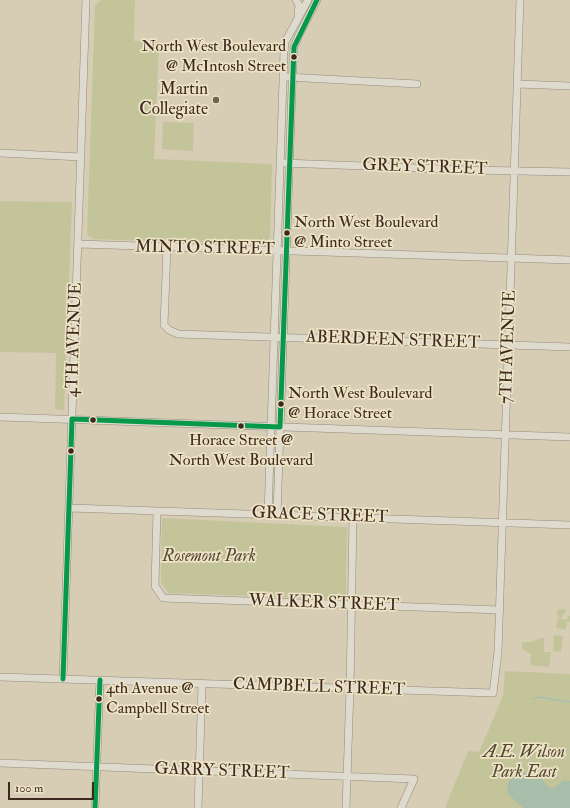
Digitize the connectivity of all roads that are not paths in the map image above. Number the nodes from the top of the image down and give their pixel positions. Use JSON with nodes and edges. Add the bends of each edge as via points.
{"nodes":[{"id":1,"x":86,"y":0,"type":"edge"},
{"id":2,"x":296,"y":0,"type":"edge"},
{"id":3,"x":308,"y":0,"type":"edge"},
{"id":4,"x":317,"y":0,"type":"edge"},
{"id":5,"x":520,"y":0,"type":"edge"},
{"id":6,"x":298,"y":18,"type":"junction"},
{"id":7,"x":283,"y":77,"type":"junction"},
{"id":8,"x":292,"y":78,"type":"junction"},
{"id":9,"x":417,"y":84,"type":"dead end"},
{"id":10,"x":518,"y":84,"type":"junction"},
{"id":11,"x":570,"y":86,"type":"edge"},
{"id":12,"x":0,"y":153,"type":"edge"},
{"id":13,"x":82,"y":157,"type":"junction"},
{"id":14,"x":280,"y":163,"type":"junction"},
{"id":15,"x":289,"y":163,"type":"junction"},
{"id":16,"x":515,"y":171,"type":"junction"},
{"id":17,"x":570,"y":172,"type":"edge"},
{"id":18,"x":79,"y":244,"type":"junction"},
{"id":19,"x":166,"y":248,"type":"junction"},
{"id":20,"x":277,"y":250,"type":"junction"},
{"id":21,"x":286,"y":251,"type":"junction"},
{"id":22,"x":512,"y":259,"type":"junction"},
{"id":23,"x":570,"y":260,"type":"edge"},
{"id":24,"x":274,"y":337,"type":"junction"},
{"id":25,"x":283,"y":337,"type":"junction"},
{"id":26,"x":509,"y":345,"type":"junction"},
{"id":27,"x":570,"y":348,"type":"edge"},
{"id":28,"x":0,"y":417,"type":"edge"},
{"id":29,"x":72,"y":419,"type":"junction"},
{"id":30,"x":271,"y":427,"type":"junction"},
{"id":31,"x":280,"y":427,"type":"junction"},
{"id":32,"x":506,"y":434,"type":"junction"},
{"id":33,"x":570,"y":436,"type":"edge"},
{"id":34,"x":70,"y":508,"type":"junction"},
{"id":35,"x":157,"y":511,"type":"junction"},
{"id":36,"x":268,"y":514,"type":"junction"},
{"id":37,"x":277,"y":514,"type":"junction"},
{"id":38,"x":353,"y":517,"type":"junction"},
{"id":39,"x":502,"y":523,"type":"junction"},
{"id":40,"x":570,"y":525,"type":"edge"},
{"id":41,"x":352,"y":605,"type":"junction"},
{"id":42,"x":500,"y":610,"type":"junction"},
{"id":43,"x":0,"y":677,"type":"edge"},
{"id":44,"x":63,"y":679,"type":"junction"},
{"id":45,"x":100,"y":680,"type":"junction"},
{"id":46,"x":202,"y":684,"type":"junction"},
{"id":47,"x":350,"y":689,"type":"junction"},
{"id":48,"x":493,"y":693,"type":"joint"},
{"id":49,"x":0,"y":763,"type":"edge"},
{"id":50,"x":97,"y":766,"type":"junction"},
{"id":51,"x":199,"y":771,"type":"junction"},
{"id":52,"x":347,"y":776,"type":"junction"},
{"id":53,"x":95,"y":808,"type":"edge"},
{"id":54,"x":198,"y":808,"type":"edge"},
{"id":55,"x":346,"y":808,"type":"edge"},
{"id":56,"x":401,"y":808,"type":"edge"}],
"edges":[{"from":1,"to":13,"type":"street","name":"4TH AVENUE"},
{"from":2,"to":6,"type":"street","via":[[299,5]]},
{"from":3,"to":6,"type":"street"},
{"from":4,"to":8,"type":"street","via":[[294,47]]},
{"from":5,"to":10,"type":"street","name":"7TH AVENUE"},
{"from":6,"to":7,"type":"street","via":[[285,42]]},
{"from":7,"to":8,"type":"street"},
{"from":7,"to":14,"type":"street"},
{"from":8,"to":9,"type":"street"},
{"from":8,"to":15,"type":"street"},
{"from":10,"to":11,"type":"street"},
{"from":10,"to":16,"type":"street","name":"7TH AVENUE"},
{"from":12,"to":13,"type":"street"},
{"from":13,"to":18,"type":"street","name":"4TH AVENUE"},
{"from":14,"to":15,"type":"street","name":"GREY STREET"},
{"from":14,"to":20,"type":"street"},
{"from":15,"to":16,"type":"street","name":"GREY STREET"},
{"from":15,"to":21,"type":"street"},
{"from":16,"to":17,"type":"street","name":"GREY STREET"},
{"from":16,"to":22,"type":"street","name":"7TH AVENUE"},
{"from":18,"to":19,"type":"street","name":"MINTO STREET"},
{"from":18,"to":29,"type":"street","name":"4TH AVENUE"},
{"from":19,"to":20,"type":"street","name":"MINTO STREET"},
{"from":19,"to":24,"type":"street","name":"ABERDEEN STREET","via":[[164,325],[169,330],[178,334]]},
{"from":20,"to":21,"type":"street","name":"MINTO STREET"},
{"from":20,"to":24,"type":"street"},
{"from":21,"to":22,"type":"street","name":"MINTO STREET"},
{"from":21,"to":25,"type":"street"},
{"from":22,"to":23,"type":"street","name":"MINTO STREET"},
{"from":22,"to":26,"type":"street","name":"7TH AVENUE"},
{"from":24,"to":25,"type":"street","name":"ABERDEEN STREET"},
{"from":24,"to":30,"type":"street"},
{"from":25,"to":26,"type":"street","name":"ABERDEEN STREET"},
{"from":25,"to":31,"type":"street"},
{"from":26,"to":27,"type":"street","name":"ABERDEEN STREET"},
{"from":26,"to":32,"type":"street","name":"7TH AVENUE"},
{"from":28,"to":29,"type":"street"},
{"from":29,"to":30,"type":"street"},
{"from":29,"to":34,"type":"street","name":"4TH AVENUE"},
{"from":30,"to":31,"type":"street"},
{"from":30,"to":36,"type":"street"},
{"from":31,"to":32,"type":"street"},
{"from":31,"to":37,"type":"street"},
{"from":32,"to":33,"type":"street"},
{"from":32,"to":39,"type":"street","name":"7TH AVENUE"},
{"from":34,"to":35,"type":"street","name":"GRACE STREET"},
{"from":34,"to":44,"type":"street","name":"4TH AVENUE"},
{"from":35,"to":36,"type":"street","name":"GRACE STREET"},
{"from":35,"to":41,"type":"street","name":"WALKER STREET","via":[[155,586],[163,598]]},
{"from":36,"to":37,"type":"street","name":"GRACE STREET"},
{"from":37,"to":38,"type":"street","name":"GRACE STREET"},
{"from":38,"to":39,"type":"street","name":"GRACE STREET"},
{"from":38,"to":41,"type":"street"},
{"from":39,"to":40,"type":"street","name":"GRACE STREET"},
{"from":39,"to":42,"type":"street","name":"7TH AVENUE"},
{"from":41,"to":42,"type":"street","name":"WALKER STREET"},
{"from":41,"to":47,"type":"street"},
{"from":42,"to":48,"type":"street","name":"7TH AVENUE"},
{"from":43,"to":44,"type":"street","name":"CAMPBELL STREET"},
{"from":44,"to":45,"type":"street","name":"CAMPBELL STREET"},
{"from":45,"to":46,"type":"street","name":"CAMPBELL STREET"},
{"from":45,"to":50,"type":"street"},
{"from":46,"to":47,"type":"street","name":"CAMPBELL STREET"},
{"from":46,"to":51,"type":"street"},
{"from":47,"to":48,"type":"street","name":"CAMPBELL STREET"},
{"from":47,"to":52,"type":"street"},
{"from":49,"to":50,"type":"street","name":"GARRY STREET"},
{"from":50,"to":51,"type":"street","name":"GARRY STREET"},
{"from":50,"to":53,"type":"street"},
{"from":51,"to":52,"type":"street","name":"GARRY STREET"},
{"from":51,"to":54,"type":"street"},
{"from":52,"to":55,"type":"street"},
{"from":52,"to":56,"type":"street","name":"GARRY STREET","via":[[414,779]]}]}
